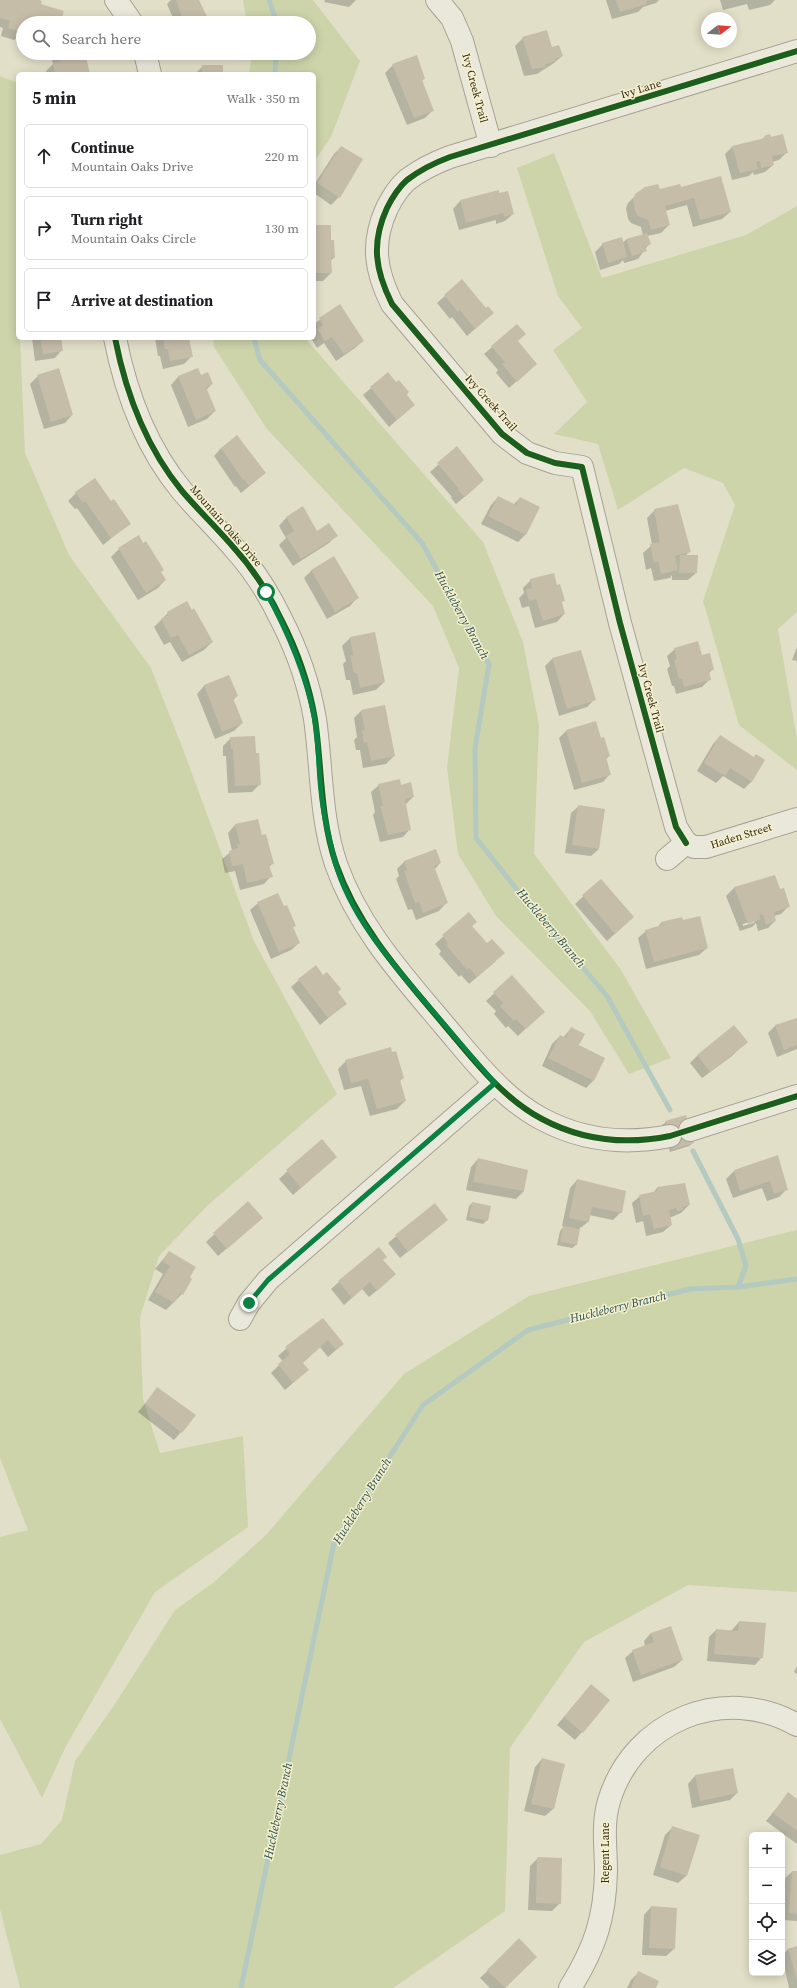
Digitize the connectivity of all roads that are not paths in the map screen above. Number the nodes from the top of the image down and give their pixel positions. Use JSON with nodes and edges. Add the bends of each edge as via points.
{"nodes":[{"id":1,"x":116,"y":0,"type":"edge"},
{"id":2,"x":437,"y":0,"type":"edge"},
{"id":3,"x":127,"y":16,"type":"edge"},
{"id":4,"x":797,"y":51,"type":"edge"},
{"id":5,"x":147,"y":60,"type":"edge"},
{"id":6,"x":150,"y":72,"type":"edge"},
{"id":7,"x":491,"y":146,"type":"junction"},
{"id":8,"x":115,"y":340,"type":"edge"},
{"id":9,"x":797,"y":819,"type":"edge"},
{"id":10,"x":686,"y":844,"type":"junction"},
{"id":11,"x":667,"y":859,"type":"dead end"},
{"id":12,"x":495,"y":1083,"type":"junction"},
{"id":13,"x":797,"y":1096,"type":"edge"},
{"id":14,"x":690,"y":1130,"type":"dead end"},
{"id":15,"x":670,"y":1136,"type":"dead end"},
{"id":16,"x":240,"y":1319,"type":"dead end"},
{"id":17,"x":797,"y":1725,"type":"edge"},
{"id":18,"x":570,"y":1988,"type":"edge"}],
"edges":[{"from":1,"to":3,"type":"street"},
{"from":2,"to":7,"type":"street","name":"Ivy Creek Trail","via":[[452,18],[462,41]]},
{"from":4,"to":7,"type":"street","name":"Ivy Lane"},
{"from":5,"to":6,"type":"street"},
{"from":7,"to":10,"type":"street","name":"Ivy Creek Trail","via":[[429,165],[406,181],[391,199],[381,222],[377,242],[377,262],[382,284],[392,304],[502,434],[527,453],[555,463],[582,467],[620,623],[674,820]]},
{"from":8,"to":12,"type":"street","name":"Mountain Oaks Drive","via":[[129,396],[143,431],[161,462],[252,570],[294,646],[306,680],[314,717],[321,792],[335,863],[351,901],[388,959]]},
{"from":9,"to":10,"type":"street","name":"Haden Street","via":[[706,847]]},
{"from":10,"to":11,"type":"street"},
{"from":12,"to":15,"type":"street","name":"Mountain Oaks Drive","via":[[514,1102],[541,1119],[579,1135],[627,1142]]},
{"from":12,"to":16,"type":"street","via":[[268,1280],[249,1303]]},
{"from":13,"to":14,"type":"street"},
{"from":17,"to":18,"type":"street","name":"Regent Lane","via":[[762,1710],[740,1707],[700,1711],[663,1728],[631,1758],[618,1779],[609,1802],[604,1826],[605,1904],[596,1939],[585,1964]]}]}
